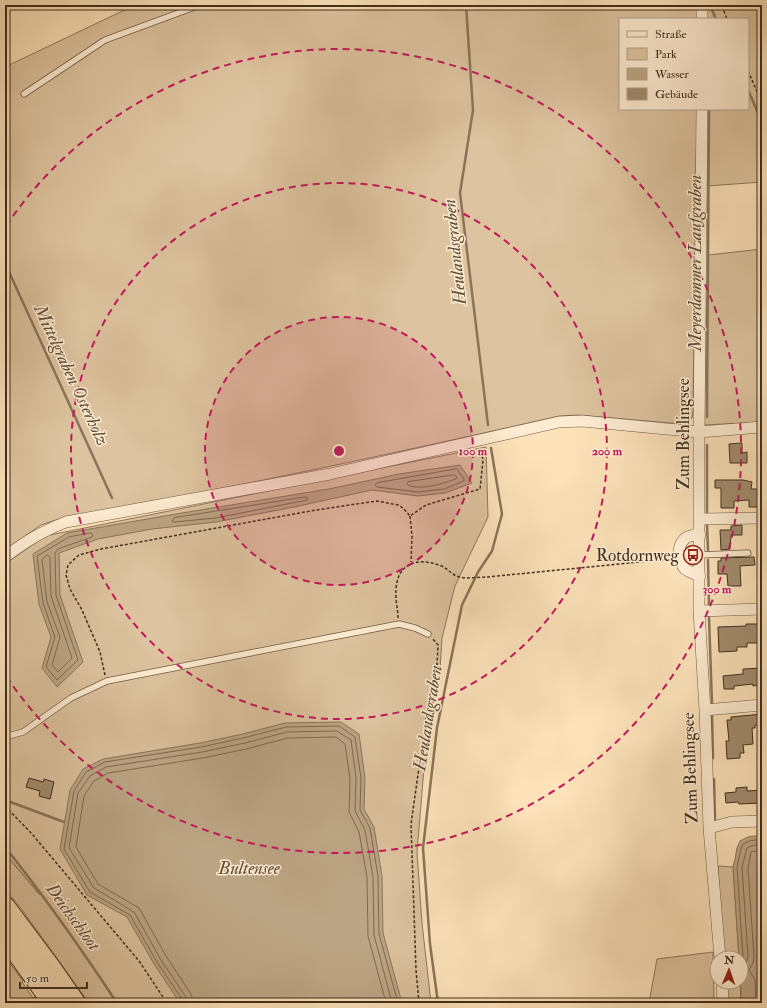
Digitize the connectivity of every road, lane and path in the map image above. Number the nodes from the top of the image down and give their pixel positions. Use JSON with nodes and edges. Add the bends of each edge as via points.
{"nodes":[{"id":1,"x":200,"y":5,"type":"edge"},
{"id":2,"x":702,"y":5,"type":"edge"},
{"id":3,"x":716,"y":5,"type":"edge"},
{"id":4,"x":702,"y":18,"type":"edge"},
{"id":5,"x":727,"y":18,"type":"edge"},
{"id":6,"x":749,"y":73,"type":"edge"},
{"id":7,"x":24,"y":94,"type":"dead end"},
{"id":8,"x":762,"y":103,"type":"edge"},
{"id":9,"x":702,"y":110,"type":"edge"},
{"id":10,"x":762,"y":427,"type":"edge"},
{"id":11,"x":699,"y":432,"type":"junction"},
{"id":12,"x":480,"y":440,"type":"junction"},
{"id":13,"x":410,"y":516,"type":"junction"},
{"id":14,"x":762,"y":518,"type":"edge"},
{"id":15,"x":700,"y":519,"type":"junction"},
{"id":16,"x":700,"y":535,"type":"junction"},
{"id":17,"x":748,"y":553,"type":"dead end"},
{"id":18,"x":700,"y":555,"type":"junction"},
{"id":19,"x":5,"y":557,"type":"edge"},
{"id":20,"x":680,"y":558,"type":"junction"},
{"id":21,"x":411,"y":563,"type":"junction"},
{"id":22,"x":700,"y":576,"type":"junction"},
{"id":23,"x":762,"y":609,"type":"edge"},
{"id":24,"x":699,"y":611,"type":"junction"},
{"id":25,"x":399,"y":624,"type":"junction"},
{"id":26,"x":428,"y":634,"type":"joint"},
{"id":27,"x":107,"y":681,"type":"junction"},
{"id":28,"x":762,"y":705,"type":"edge"},
{"id":29,"x":705,"y":710,"type":"junction"},
{"id":30,"x":5,"y":737,"type":"edge"},
{"id":31,"x":5,"y":806,"type":"edge"},
{"id":32,"x":762,"y":820,"type":"edge"},
{"id":33,"x":709,"y":828,"type":"junction"},
{"id":34,"x":5,"y":907,"type":"edge"},
{"id":35,"x":5,"y":936,"type":"edge"},
{"id":36,"x":719,"y":950,"type":"edge"},
{"id":37,"x":722,"y":990,"type":"edge"},
{"id":38,"x":53,"y":1003,"type":"edge"},
{"id":39,"x":75,"y":1003,"type":"edge"},
{"id":40,"x":167,"y":1003,"type":"edge"},
{"id":41,"x":418,"y":1003,"type":"edge"},
{"id":42,"x":723,"y":1003,"type":"edge"}],
"edges":[{"from":1,"to":7,"type":"lane","via":[[105,40]]},
{"from":2,"to":4,"type":"street"},
{"from":3,"to":5,"type":"path","via":[[723,9]]},
{"from":6,"to":8,"type":"path"},
{"from":9,"to":11,"type":"street","name":"Zum Behlingsee"},
{"from":10,"to":11,"type":"street"},
{"from":11,"to":12,"type":"street","via":[[582,421],[559,422]]},
{"from":11,"to":15,"type":"street","name":"Zum Behlingsee"},
{"from":12,"to":13,"type":"path","via":[[483,460],[480,489],[426,505]]},
{"from":12,"to":19,"type":"street","via":[[330,474],[66,522],[43,531]]},
{"from":13,"to":21,"type":"path"},
{"from":13,"to":27,"type":"path","via":[[398,505],[377,501],[309,511],[79,555],[68,565],[66,575],[100,652]]},
{"from":14,"to":15,"type":"street"},
{"from":15,"to":16,"type":"street","name":"Zum Behlingsee"},
{"from":16,"to":18,"type":"street","name":"Zum Behlingsee"},
{"from":16,"to":20,"type":"street","via":[[690,536],[682,541]]},
{"from":17,"to":18,"type":"lane"},
{"from":18,"to":22,"type":"street","name":"Zum Behlingsee"},
{"from":20,"to":21,"type":"path","via":[[459,578],[440,565]]},
{"from":20,"to":22,"type":"street","via":[[686,570]]},
{"from":21,"to":25,"type":"path","via":[[398,577],[396,591]]},
{"from":22,"to":24,"type":"street","name":"Zum Behlingsee"},
{"from":23,"to":24,"type":"street"},
{"from":24,"to":29,"type":"street","name":"Zum Behlingsee"},
{"from":25,"to":26,"type":"lane"},
{"from":25,"to":27,"type":"lane"},
{"from":26,"to":41,"type":"path","via":[[438,645],[437,665],[428,704],[411,824]]},
{"from":27,"to":30,"type":"lane","via":[[71,698],[23,732]]},
{"from":28,"to":29,"type":"street"},
{"from":29,"to":33,"type":"street","name":"Zum Behlingsee"},
{"from":31,"to":40,"type":"path","via":[[32,834],[139,961]]},
{"from":32,"to":33,"type":"street","via":[[732,822]]},
{"from":33,"to":36,"type":"street","name":"Zum Behlingsee"},
{"from":34,"to":39,"type":"highway"},
{"from":35,"to":38,"type":"highway"},
{"from":37,"to":42,"type":"street"}]}
